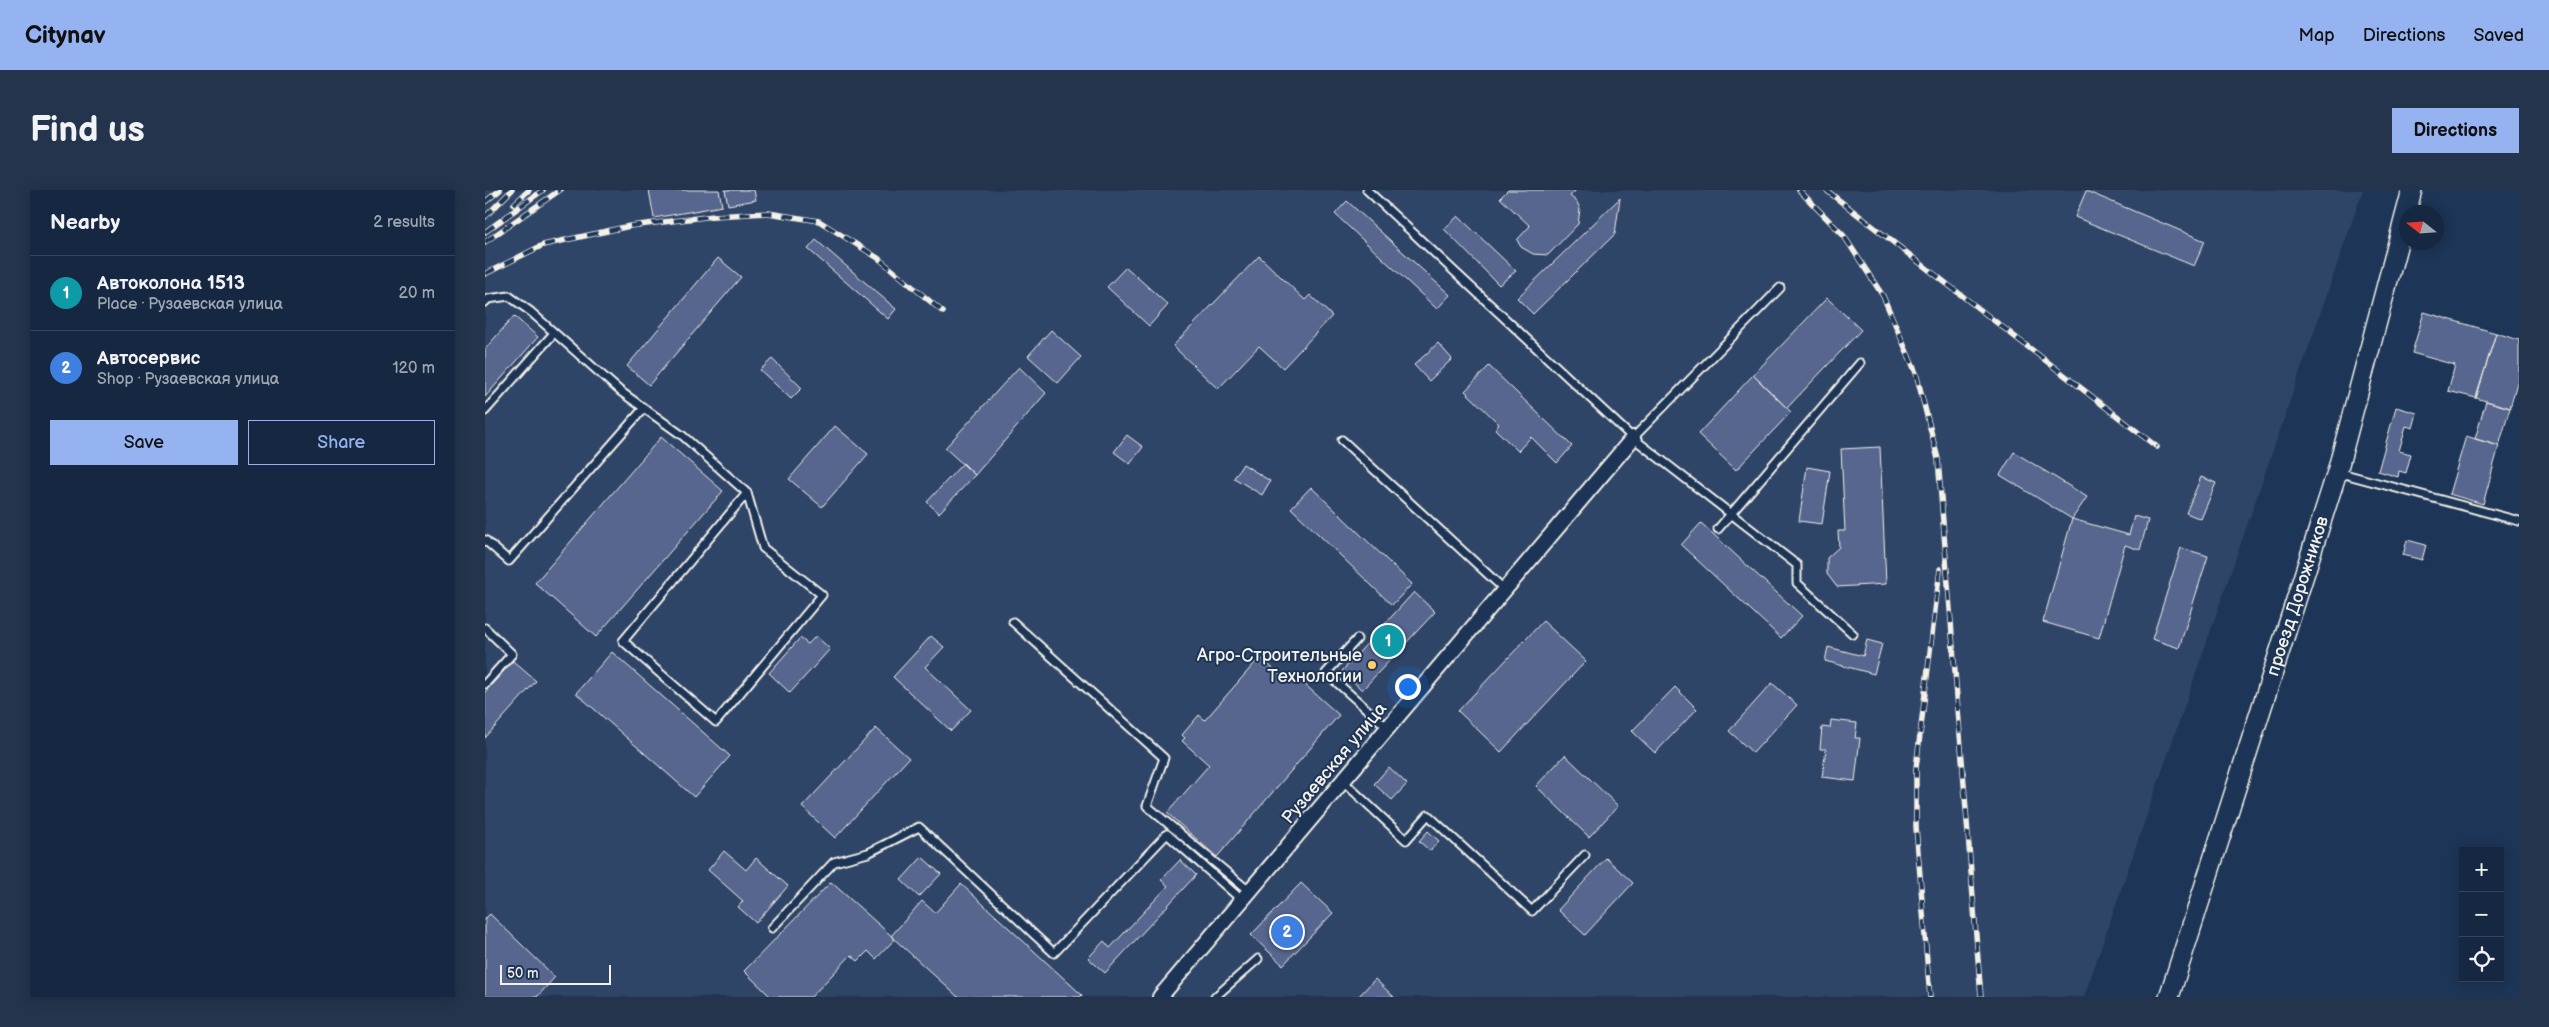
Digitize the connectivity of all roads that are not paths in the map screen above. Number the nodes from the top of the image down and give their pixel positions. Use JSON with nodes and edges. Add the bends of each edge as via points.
{"nodes":[{"id":1,"x":1367,"y":190,"type":"edge"},
{"id":2,"x":2412,"y":190,"type":"edge"},
{"id":3,"x":1780,"y":288,"type":"dead end"},
{"id":4,"x":485,"y":302,"type":"edge"},
{"id":5,"x":554,"y":333,"type":"junction"},
{"id":6,"x":1860,"y":363,"type":"dead end"},
{"id":7,"x":644,"y":408,"type":"junction"},
{"id":8,"x":485,"y":411,"type":"edge"},
{"id":9,"x":1633,"y":438,"type":"junction"},
{"id":10,"x":1343,"y":440,"type":"dead end"},
{"id":11,"x":2337,"y":472,"type":"junction"},
{"id":12,"x":747,"y":494,"type":"junction"},
{"id":13,"x":1731,"y":515,"type":"junction"},
{"id":14,"x":2519,"y":521,"type":"edge"},
{"id":15,"x":1718,"y":529,"type":"dead end"},
{"id":16,"x":485,"y":540,"type":"edge"},
{"id":17,"x":1505,"y":590,"type":"junction"},
{"id":18,"x":1013,"y":622,"type":"dead end"},
{"id":19,"x":485,"y":628,"type":"edge"},
{"id":20,"x":1853,"y":634,"type":"dead end"},
{"id":21,"x":1357,"y":639,"type":"dead end"},
{"id":22,"x":485,"y":684,"type":"edge"},
{"id":23,"x":1388,"y":729,"type":"junction"},
{"id":24,"x":1344,"y":782,"type":"junction"},
{"id":25,"x":1585,"y":855,"type":"dead end"},
{"id":26,"x":1247,"y":897,"type":"junction"},
{"id":27,"x":772,"y":928,"type":"dead end"},
{"id":28,"x":1258,"y":959,"type":"dead end"},
{"id":29,"x":1160,"y":997,"type":"edge"},
{"id":30,"x":1215,"y":997,"type":"edge"},
{"id":31,"x":2169,"y":997,"type":"edge"}],
"edges":[{"from":1,"to":9,"type":"lane"},
{"from":2,"to":11,"type":"main road","name":"проезд Дорожников"},
{"from":3,"to":9,"type":"lane"},
{"from":4,"to":5,"type":"lane","via":[[509,296]]},
{"from":5,"to":7,"type":"lane"},
{"from":5,"to":8,"type":"lane"},
{"from":6,"to":13,"type":"lane"},
{"from":7,"to":12,"type":"lane","via":[[683,436]]},
{"from":7,"to":16,"type":"lane","via":[[509,561]]},
{"from":9,"to":13,"type":"lane"},
{"from":9,"to":17,"type":"street","name":"Рузаевская улица"},
{"from":10,"to":17,"type":"lane"},
{"from":11,"to":14,"type":"lane"},
{"from":11,"to":31,"type":"main road","name":"проезд Дорожников"},
{"from":12,"to":12,"type":"lane","via":[[763,548],[822,595],[716,722],[623,641]]},
{"from":13,"to":15,"type":"lane"},
{"from":13,"to":20,"type":"lane","via":[[1797,566],[1797,583]]},
{"from":17,"to":23,"type":"street","name":"Рузаевская улица"},
{"from":18,"to":26,"type":"lane","via":[[1164,758],[1147,806]]},
{"from":19,"to":22,"type":"lane","via":[[512,654]]},
{"from":21,"to":23,"type":"lane","via":[[1326,673]]},
{"from":23,"to":24,"type":"street","name":"Рузаевская улица"},
{"from":24,"to":25,"type":"lane","via":[[1406,840],[1429,815],[1533,911]]},
{"from":24,"to":26,"type":"street","name":"Рузаевская улица"},
{"from":26,"to":27,"type":"lane","via":[[1167,834],[1054,953],[919,827],[868,852],[834,862]]},
{"from":26,"to":29,"type":"street","name":"Рузаевская улица"},
{"from":28,"to":30,"type":"lane"}]}
